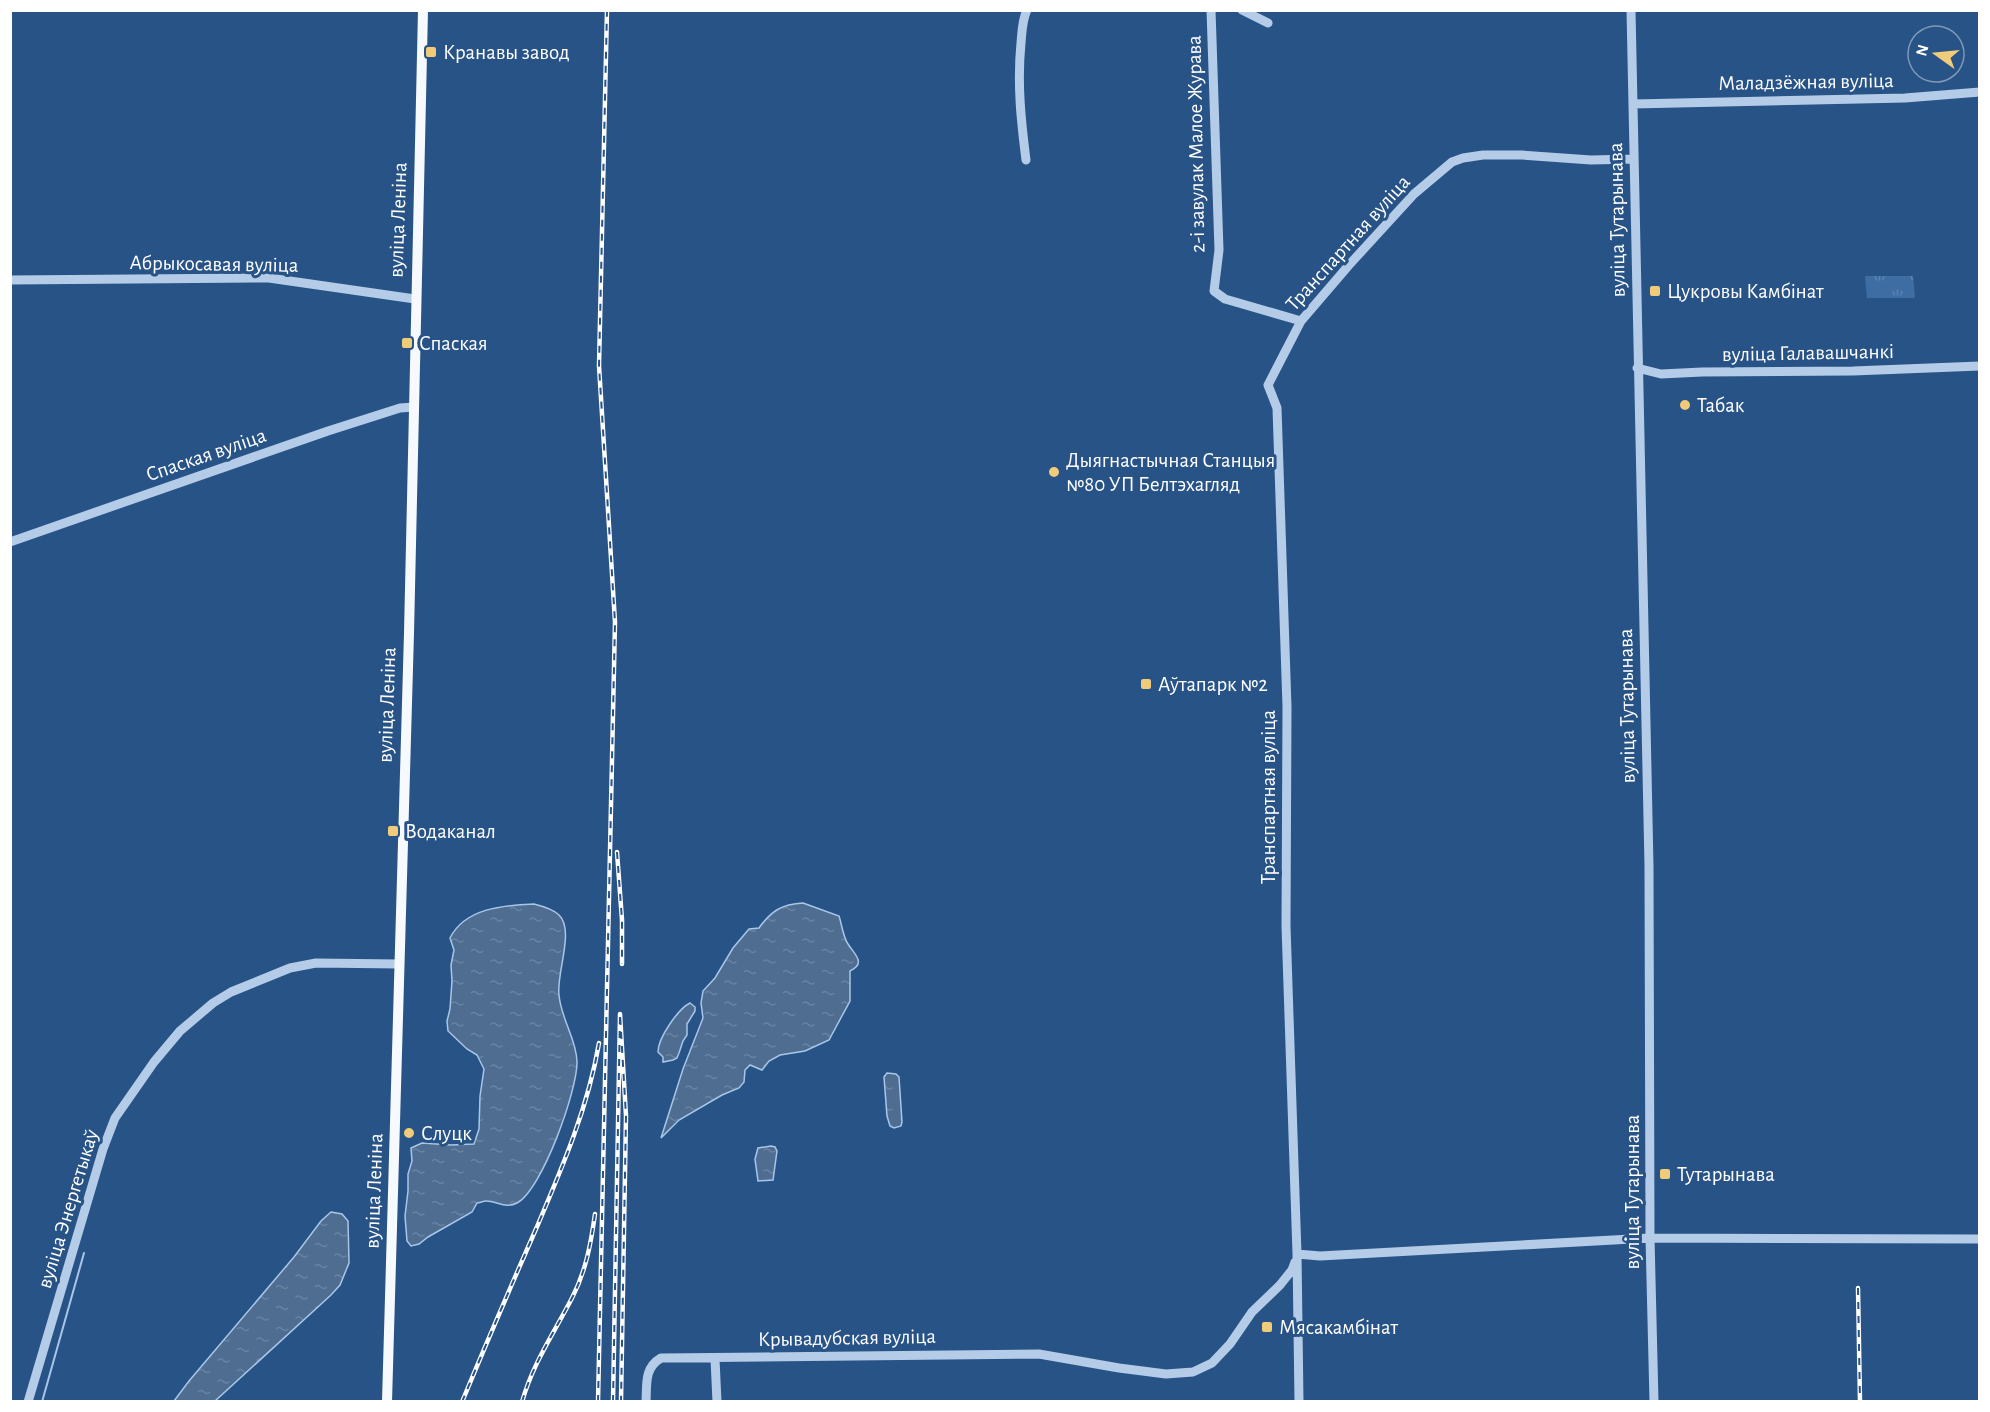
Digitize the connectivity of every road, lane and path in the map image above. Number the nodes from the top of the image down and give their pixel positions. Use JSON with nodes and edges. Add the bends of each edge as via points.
{"nodes":[{"id":1,"x":423,"y":10,"type":"edge"},
{"id":2,"x":1027,"y":10,"type":"edge"},
{"id":3,"x":1211,"y":10,"type":"edge"},
{"id":4,"x":1242,"y":10,"type":"edge"},
{"id":5,"x":1630,"y":10,"type":"edge"},
{"id":6,"x":1268,"y":23,"type":"dead end"},
{"id":7,"x":1980,"y":92,"type":"edge"},
{"id":8,"x":1633,"y":104,"type":"junction"},
{"id":9,"x":1634,"y":159,"type":"junction"},
{"id":10,"x":1026,"y":160,"type":"dead end"},
{"id":11,"x":10,"y":280,"type":"edge"},
{"id":12,"x":415,"y":299,"type":"junction"},
{"id":13,"x":1301,"y":321,"type":"junction"},
{"id":14,"x":1980,"y":366,"type":"edge"},
{"id":15,"x":1637,"y":368,"type":"junction"},
{"id":16,"x":414,"y":406,"type":"junction"},
{"id":17,"x":10,"y":542,"type":"edge"},
{"id":18,"x":399,"y":964,"type":"junction"},
{"id":19,"x":1650,"y":1238,"type":"junction"},
{"id":20,"x":1980,"y":1239,"type":"edge"},
{"id":21,"x":1297,"y":1254,"type":"junction"},
{"id":22,"x":716,"y":1359,"type":"junction"},
{"id":23,"x":28,"y":1401,"type":"edge"},
{"id":24,"x":387,"y":1401,"type":"edge"},
{"id":25,"x":646,"y":1401,"type":"edge"},
{"id":26,"x":717,"y":1401,"type":"edge"},
{"id":27,"x":1299,"y":1401,"type":"edge"},
{"id":28,"x":1654,"y":1401,"type":"edge"}],
"edges":[{"from":1,"to":12,"type":"main road","name":"вуліца Леніна"},
{"from":2,"to":10,"type":"street","via":[[1019,69]]},
{"from":3,"to":13,"type":"street","name":"2-і завулак Малое Журава","via":[[1219,250],[1214,291],[1225,299]]},
{"from":4,"to":6,"type":"street"},
{"from":5,"to":8,"type":"street","name":"вуліца Тутарынава"},
{"from":7,"to":8,"type":"street","name":"Маладзёжная вуліца","via":[[1905,98]]},
{"from":8,"to":9,"type":"street","name":"вуліца Тутарынава"},
{"from":9,"to":13,"type":"street","name":"Транспартная вуліца","via":[[1483,155],[1452,162],[1414,194]]},
{"from":9,"to":15,"type":"street","name":"вуліца Тутарынава"},
{"from":11,"to":12,"type":"street","name":"Абрыкосавая вуліца","via":[[269,278]]},
{"from":12,"to":16,"type":"main road","name":"вуліца Леніна"},
{"from":13,"to":21,"type":"street","name":"Транспартная вуліца","via":[[1268,385],[1277,408],[1278,432],[1287,707],[1286,926]]},
{"from":14,"to":15,"type":"street","name":"вуліца Галавашчанкі","via":[[1661,374]]},
{"from":15,"to":19,"type":"street","name":"вуліца Тутарынава","via":[[1649,866]]},
{"from":16,"to":17,"type":"street","name":"Спаская вуліца","via":[[328,431]]},
{"from":16,"to":18,"type":"main road","name":"вуліца Леніна"},
{"from":18,"to":23,"type":"street","name":"вуліца Энергетыкаў","via":[[316,963],[290,968],[231,992],[180,1031],[115,1118]]},
{"from":18,"to":24,"type":"main road","name":"вуліца Леніна"},
{"from":19,"to":20,"type":"street"},
{"from":19,"to":21,"type":"street","via":[[1320,1256]]},
{"from":19,"to":28,"type":"street","name":"вуліца Тутарынава"},
{"from":21,"to":22,"type":"street","name":"Крывадубская вуліца","via":[[1292,1270],[1252,1312],[1230,1344],[1212,1363],[1193,1372],[1166,1374],[1039,1354]]},
{"from":21,"to":27,"type":"street","name":"Транспартная вуліца"},
{"from":22,"to":25,"type":"street","name":"Крывадубская вуліца","via":[[661,1358],[648,1371]]},
{"from":22,"to":26,"type":"street"}]}
